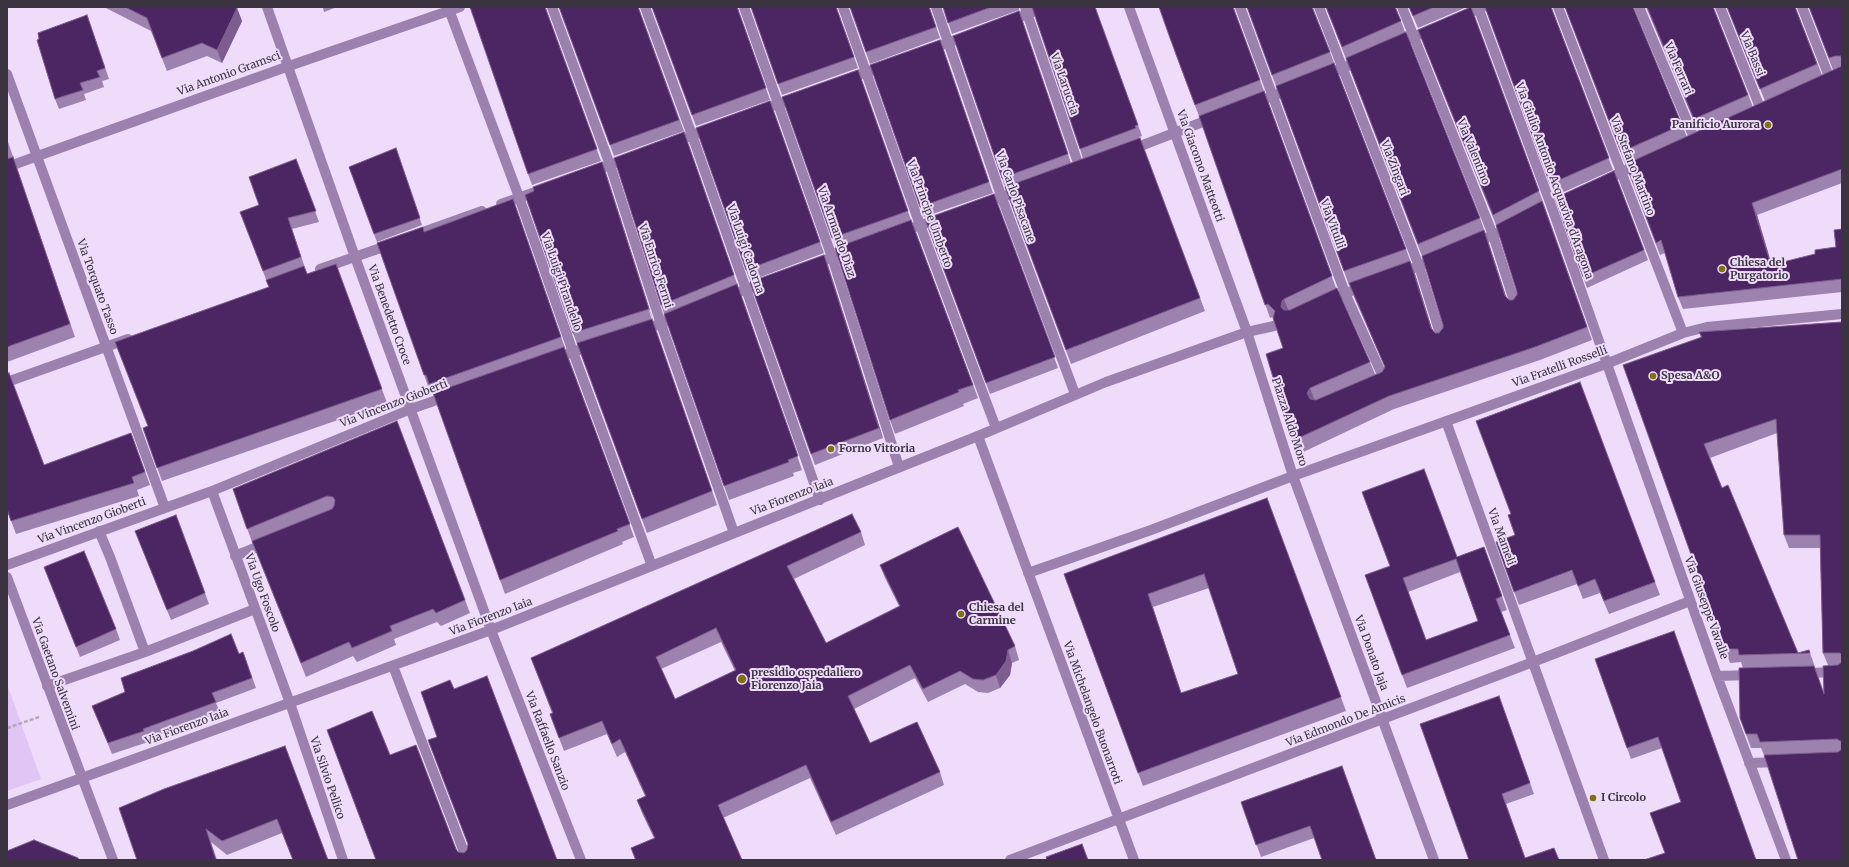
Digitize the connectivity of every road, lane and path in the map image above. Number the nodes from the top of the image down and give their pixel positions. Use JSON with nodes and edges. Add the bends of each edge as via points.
{"nodes":[{"id":1,"x":267,"y":7,"type":"edge"},
{"id":2,"x":460,"y":7,"type":"edge"},
{"id":3,"x":552,"y":7,"type":"edge"},
{"id":4,"x":645,"y":7,"type":"edge"},
{"id":5,"x":744,"y":7,"type":"edge"},
{"id":6,"x":844,"y":7,"type":"edge"},
{"id":7,"x":936,"y":7,"type":"edge"},
{"id":8,"x":1046,"y":7,"type":"edge"},
{"id":9,"x":1129,"y":7,"type":"edge"},
{"id":10,"x":1240,"y":7,"type":"edge"},
{"id":11,"x":1320,"y":7,"type":"edge"},
{"id":12,"x":1402,"y":7,"type":"edge"},
{"id":13,"x":1558,"y":7,"type":"edge"},
{"id":14,"x":1640,"y":7,"type":"edge"},
{"id":15,"x":1720,"y":7,"type":"edge"},
{"id":16,"x":1802,"y":7,"type":"edge"},
{"id":17,"x":1480,"y":8,"type":"edge"},
{"id":18,"x":448,"y":9,"type":"edge"},
{"id":19,"x":1027,"y":10,"type":"edge"},
{"id":20,"x":999,"y":24,"type":"edge"},
{"id":21,"x":978,"y":32,"type":"edge"},
{"id":22,"x":1414,"y":37,"type":"junction"},
{"id":23,"x":950,"y":42,"type":"junction"},
{"id":24,"x":1386,"y":49,"type":"edge"},
{"id":25,"x":920,"y":53,"type":"edge"},
{"id":26,"x":1372,"y":56,"type":"edge"},
{"id":27,"x":897,"y":61,"type":"edge"},
{"id":28,"x":289,"y":66,"type":"junction"},
{"id":29,"x":1343,"y":68,"type":"junction"},
{"id":30,"x":867,"y":72,"type":"junction"},
{"id":31,"x":7,"y":74,"type":"edge"},
{"id":32,"x":1842,"y":74,"type":"edge"},
{"id":33,"x":1315,"y":79,"type":"edge"},
{"id":34,"x":838,"y":82,"type":"edge"},
{"id":35,"x":1301,"y":85,"type":"edge"},
{"id":36,"x":809,"y":93,"type":"edge"},
{"id":37,"x":1273,"y":96,"type":"junction"},
{"id":38,"x":780,"y":104,"type":"junction"},
{"id":39,"x":1245,"y":107,"type":"edge"},
{"id":40,"x":1761,"y":110,"type":"edge"},
{"id":41,"x":750,"y":114,"type":"edge"},
{"id":42,"x":1224,"y":114,"type":"edge"},
{"id":43,"x":721,"y":124,"type":"edge"},
{"id":44,"x":1175,"y":132,"type":"junction"},
{"id":45,"x":692,"y":135,"type":"junction"},
{"id":46,"x":1695,"y":140,"type":"edge"},
{"id":47,"x":662,"y":146,"type":"edge"},
{"id":48,"x":640,"y":154,"type":"edge"},
{"id":49,"x":1117,"y":155,"type":"edge"},
{"id":50,"x":37,"y":156,"type":"junction"},
{"id":51,"x":1648,"y":160,"type":"edge"},
{"id":52,"x":610,"y":165,"type":"junction"},
{"id":53,"x":7,"y":167,"type":"edge"},
{"id":54,"x":1081,"y":169,"type":"edge"},
{"id":55,"x":1621,"y":172,"type":"junction"},
{"id":56,"x":582,"y":175,"type":"edge"},
{"id":57,"x":1593,"y":185,"type":"edge"},
{"id":58,"x":547,"y":187,"type":"edge"},
{"id":59,"x":1030,"y":187,"type":"edge"},
{"id":60,"x":519,"y":198,"type":"junction"},
{"id":61,"x":1002,"y":198,"type":"junction"},
{"id":62,"x":972,"y":208,"type":"edge"},
{"id":63,"x":950,"y":215,"type":"edge"},
{"id":64,"x":1519,"y":222,"type":"edge"},
{"id":65,"x":920,"y":225,"type":"junction"},
{"id":66,"x":1493,"y":235,"type":"junction"},
{"id":67,"x":891,"y":236,"type":"edge"},
{"id":68,"x":862,"y":247,"type":"edge"},
{"id":69,"x":1466,"y":247,"type":"edge"},
{"id":70,"x":1446,"y":255,"type":"edge"},
{"id":71,"x":355,"y":257,"type":"junction"},
{"id":72,"x":832,"y":257,"type":"junction"},
{"id":73,"x":1419,"y":266,"type":"junction"},
{"id":74,"x":804,"y":268,"type":"edge"},
{"id":75,"x":311,"y":272,"type":"edge"},
{"id":76,"x":1389,"y":277,"type":"edge"},
{"id":77,"x":775,"y":278,"type":"edge"},
{"id":78,"x":1374,"y":282,"type":"edge"},
{"id":79,"x":746,"y":289,"type":"junction"},
{"id":80,"x":1344,"y":293,"type":"junction"},
{"id":81,"x":718,"y":301,"type":"edge"},
{"id":82,"x":1318,"y":306,"type":"edge"},
{"id":83,"x":1516,"y":307,"type":"edge"},
{"id":84,"x":689,"y":312,"type":"edge"},
{"id":85,"x":1842,"y":314,"type":"edge"},
{"id":86,"x":661,"y":324,"type":"junction"},
{"id":87,"x":1274,"y":326,"type":"edge"},
{"id":88,"x":1247,"y":332,"type":"junction"},
{"id":89,"x":1683,"y":333,"type":"junction"},
{"id":90,"x":632,"y":334,"type":"edge"},
{"id":91,"x":135,"y":336,"type":"edge"},
{"id":92,"x":1442,"y":340,"type":"edge"},
{"id":93,"x":602,"y":343,"type":"edge"},
{"id":94,"x":106,"y":347,"type":"junction"},
{"id":95,"x":573,"y":352,"type":"junction"},
{"id":96,"x":543,"y":362,"type":"edge"},
{"id":97,"x":1606,"y":364,"type":"junction"},
{"id":98,"x":7,"y":382,"type":"edge"},
{"id":99,"x":1371,"y":385,"type":"edge"},
{"id":100,"x":455,"y":393,"type":"edge"},
{"id":101,"x":1075,"y":394,"type":"junction"},
{"id":102,"x":411,"y":409,"type":"junction"},
{"id":103,"x":1446,"y":420,"type":"junction"},
{"id":104,"x":996,"y":428,"type":"junction"},
{"id":105,"x":978,"y":436,"type":"junction"},
{"id":106,"x":898,"y":467,"type":"junction"},
{"id":107,"x":1294,"y":476,"type":"junction"},
{"id":108,"x":212,"y":491,"type":"junction"},
{"id":109,"x":820,"y":500,"type":"junction"},
{"id":110,"x":164,"y":508,"type":"junction"},
{"id":111,"x":99,"y":531,"type":"junction"},
{"id":112,"x":734,"y":533,"type":"junction"},
{"id":113,"x":278,"y":539,"type":"edge"},
{"id":114,"x":235,"y":556,"type":"junction"},
{"id":115,"x":7,"y":565,"type":"edge"},
{"id":116,"x":652,"y":566,"type":"junction"},
{"id":117,"x":1028,"y":574,"type":"junction"},
{"id":118,"x":7,"y":577,"type":"edge"},
{"id":119,"x":1690,"y":601,"type":"junction"},
{"id":120,"x":255,"y":609,"type":"junction"},
{"id":121,"x":491,"y":630,"type":"junction"},
{"id":122,"x":145,"y":652,"type":"junction"},
{"id":123,"x":1533,"y":662,"type":"junction"},
{"id":124,"x":393,"y":666,"type":"junction"},
{"id":125,"x":1842,"y":672,"type":"edge"},
{"id":126,"x":1764,"y":674,"type":"edge"},
{"id":127,"x":1795,"y":674,"type":"edge"},
{"id":128,"x":1717,"y":676,"type":"junction"},
{"id":129,"x":47,"y":686,"type":"junction"},
{"id":130,"x":290,"y":703,"type":"junction"},
{"id":131,"x":56,"y":711,"type":"junction"},
{"id":132,"x":1382,"y":720,"type":"junction"},
{"id":133,"x":7,"y":728,"type":"edge"},
{"id":134,"x":1788,"y":761,"type":"edge"},
{"id":135,"x":1749,"y":763,"type":"junction"},
{"id":136,"x":81,"y":778,"type":"junction"},
{"id":137,"x":7,"y":805,"type":"edge"},
{"id":138,"x":1119,"y":820,"type":"junction"},
{"id":139,"x":113,"y":860,"type":"edge"},
{"id":140,"x":343,"y":860,"type":"edge"},
{"id":141,"x":467,"y":860,"type":"edge"},
{"id":142,"x":581,"y":860,"type":"edge"},
{"id":143,"x":1010,"y":860,"type":"edge"},
{"id":144,"x":1134,"y":860,"type":"edge"},
{"id":145,"x":1434,"y":860,"type":"edge"},
{"id":146,"x":1604,"y":860,"type":"edge"},
{"id":147,"x":1786,"y":860,"type":"edge"}],
"edges":[{"from":1,"to":28,"type":"street","name":"Via Benedetto Croce"},
{"from":2,"to":18,"type":"street","name":"Via Antonio Gramsci"},
{"from":3,"to":52,"type":"street","name":"Via Enrico Fermi"},
{"from":4,"to":45,"type":"street","name":"Via Luigi Cadorna"},
{"from":5,"to":38,"type":"street","name":"Via Armando Diaz"},
{"from":6,"to":30,"type":"street","name":"Via Principe Umberto"},
{"from":7,"to":23,"type":"street","name":"Via Carlo Pisacane"},
{"from":8,"to":19,"type":"street"},
{"from":9,"to":44,"type":"street","name":"Via Giacomo Matteotti"},
{"from":10,"to":37,"type":"street","name":"Via Vitulli"},
{"from":11,"to":29,"type":"street","name":"Via Zingari"},
{"from":12,"to":22,"type":"street","name":"Via Valentino"},
{"from":13,"to":55,"type":"street","name":"Via Stefano Martino"},
{"from":14,"to":46,"type":"street","name":"Via Ferrari"},
{"from":15,"to":40,"type":"street","name":"Via Bassi"},
{"from":16,"to":32,"type":"street","via":[[1826,81]]},
{"from":17,"to":22,"type":"street"},
{"from":17,"to":97,"type":"street","name":"Via Giulio Antonio Acquaviva d'Aragona"},
{"from":18,"to":28,"type":"street","name":"Via Antonio Gramsci"},
{"from":18,"to":60,"type":"street","name":"Via Luigi Pirandello"},
{"from":19,"to":20,"type":"street"},
{"from":19,"to":54,"type":"street","name":"Via Laruccia"},
{"from":21,"to":23,"type":"street"},
{"from":22,"to":24,"type":"street"},
{"from":22,"to":66,"type":"street","name":"Via Valentino"},
{"from":23,"to":25,"type":"street"},
{"from":23,"to":61,"type":"street","name":"Via Carlo Pisacane"},
{"from":26,"to":29,"type":"street"},
{"from":27,"to":30,"type":"street"},
{"from":28,"to":50,"type":"street","name":"Via Antonio Gramsci"},
{"from":28,"to":71,"type":"street","name":"Via Benedetto Croce"},
{"from":29,"to":33,"type":"street"},
{"from":29,"to":73,"type":"street","name":"Via Zingari"},
{"from":30,"to":34,"type":"street"},
{"from":30,"to":65,"type":"street","name":"Via Principe Umberto"},
{"from":31,"to":50,"type":"street","name":"Via Torquato Tasso"},
{"from":35,"to":37,"type":"street"},
{"from":36,"to":38,"type":"street"},
{"from":37,"to":39,"type":"street"},
{"from":37,"to":80,"type":"street","name":"Via Vitulli"},
{"from":38,"to":41,"type":"street"},
{"from":38,"to":72,"type":"street","name":"Via Armando Diaz"},
{"from":42,"to":44,"type":"street"},
{"from":43,"to":45,"type":"street"},
{"from":44,"to":49,"type":"street"},
{"from":44,"to":88,"type":"street","name":"Via Giacomo Matteotti"},
{"from":45,"to":47,"type":"street"},
{"from":45,"to":79,"type":"street","name":"Via Luigi Cadorna"},
{"from":48,"to":52,"type":"street"},
{"from":50,"to":53,"type":"street","name":"Via Antonio Gramsci"},
{"from":50,"to":94,"type":"street","name":"Via Torquato Tasso"},
{"from":51,"to":55,"type":"street"},
{"from":52,"to":56,"type":"street"},
{"from":52,"to":86,"type":"street","name":"Via Enrico Fermi"},
{"from":55,"to":57,"type":"street"},
{"from":55,"to":89,"type":"street","name":"Via Stefano Martino"},
{"from":58,"to":60,"type":"street"},
{"from":59,"to":61,"type":"street"},
{"from":60,"to":71,"type":"street"},
{"from":60,"to":95,"type":"street","name":"Via Luigi Pirandello"},
{"from":61,"to":62,"type":"street"},
{"from":61,"to":101,"type":"street","name":"Via Carlo Pisacane"},
{"from":63,"to":65,"type":"street"},
{"from":64,"to":66,"type":"street"},
{"from":65,"to":67,"type":"street"},
{"from":65,"to":104,"type":"street","name":"Via Principe Umberto"},
{"from":66,"to":69,"type":"street"},
{"from":66,"to":83,"type":"street","name":"Via Valentino"},
{"from":68,"to":72,"type":"street"},
{"from":70,"to":73,"type":"street"},
{"from":71,"to":75,"type":"street"},
{"from":71,"to":102,"type":"street","name":"Via Benedetto Croce"},
{"from":72,"to":74,"type":"street"},
{"from":72,"to":106,"type":"street","name":"Via Armando Diaz"},
{"from":73,"to":76,"type":"street"},
{"from":73,"to":92,"type":"street","name":"Via Zingari"},
{"from":77,"to":79,"type":"street"},
{"from":78,"to":80,"type":"street"},
{"from":79,"to":81,"type":"street"},
{"from":79,"to":109,"type":"street","name":"Via Luigi Cadorna"},
{"from":80,"to":82,"type":"street"},
{"from":80,"to":99,"type":"street","name":"Via Vitulli","via":[[1384,379]]},
{"from":84,"to":86,"type":"street"},
{"from":85,"to":89,"type":"street","name":"Via Fratelli Rosselli","via":[[1706,328]]},
{"from":86,"to":90,"type":"street"},
{"from":86,"to":112,"type":"street","name":"Via Enrico Fermi"},
{"from":87,"to":88,"type":"street"},
{"from":88,"to":101,"type":"street"},
{"from":88,"to":107,"type":"street","name":"Piazza Aldo Moro"},
{"from":89,"to":97,"type":"street","name":"Via Fratelli Rosselli"},
{"from":91,"to":94,"type":"street"},
{"from":93,"to":95,"type":"street"},
{"from":94,"to":98,"type":"street"},
{"from":94,"to":110,"type":"street","name":"Via Torquato Tasso"},
{"from":95,"to":96,"type":"street"},
{"from":95,"to":116,"type":"street","name":"Via Luigi Pirandello"},
{"from":97,"to":103,"type":"street","name":"Via Fratelli Rosselli"},
{"from":97,"to":119,"type":"street","name":"Via Giuseppe Vavalle"},
{"from":100,"to":102,"type":"street","name":"Via Vincenzo Gioberti"},
{"from":101,"to":104,"type":"street"},
{"from":102,"to":108,"type":"street","name":"Via Vincenzo Gioberti"},
{"from":102,"to":121,"type":"street","name":"Via Benedetto Croce"},
{"from":103,"to":107,"type":"street","name":"Via Fratelli Rosselli"},
{"from":103,"to":123,"type":"street","name":"Via Mameli"},
{"from":104,"to":105,"type":"street"},
{"from":105,"to":106,"type":"street","name":"Via Fiorenzo Iaia"},
{"from":105,"to":117,"type":"street"},
{"from":106,"to":109,"type":"street","name":"Via Fiorenzo Iaia"},
{"from":107,"to":117,"type":"street","name":"Piazza Aldo Moro"},
{"from":107,"to":132,"type":"street","name":"Via Donato Jaja"},
{"from":108,"to":110,"type":"street","name":"Via Vincenzo Gioberti"},
{"from":108,"to":114,"type":"street","name":"Via Ugo Foscolo"},
{"from":109,"to":112,"type":"street","name":"Via Fiorenzo Iaia"},
{"from":110,"to":111,"type":"street","name":"Via Vincenzo Gioberti"},
{"from":111,"to":115,"type":"street","name":"Via Vincenzo Gioberti"},
{"from":111,"to":122,"type":"street"},
{"from":112,"to":116,"type":"street","name":"Via Fiorenzo Iaia"},
{"from":113,"to":114,"type":"street"},
{"from":114,"to":120,"type":"street","name":"Via Ugo Foscolo"},
{"from":116,"to":121,"type":"street","name":"Via Fiorenzo Iaia"},
{"from":117,"to":138,"type":"street","name":"Via Michelangelo Buonarroti"},
{"from":118,"to":129,"type":"street","name":"Via Gaetano Salvemini"},
{"from":119,"to":123,"type":"street","name":"Via Edmondo De Amicis"},
{"from":119,"to":128,"type":"street","name":"Via Giuseppe Vavalle"},
{"from":120,"to":122,"type":"street"},
{"from":120,"to":130,"type":"street","name":"Via Ugo Foscolo"},
{"from":121,"to":124,"type":"street","name":"Via Fiorenzo Iaia"},
{"from":121,"to":142,"type":"street","name":"Via Raffaello Sanzio"},
{"from":122,"to":129,"type":"street"},
{"from":123,"to":132,"type":"street","name":"Via Edmondo De Amicis"},
{"from":123,"to":146,"type":"street","name":"Via Mameli"},
{"from":124,"to":130,"type":"street","name":"Via Fiorenzo Iaia"},
{"from":124,"to":141,"type":"street"},
{"from":125,"to":127,"type":"street"},
{"from":126,"to":128,"type":"street"},
{"from":128,"to":135,"type":"street","name":"Via Giuseppe Vavalle"},
{"from":129,"to":131,"type":"street","name":"Via Gaetano Salvemini"},
{"from":130,"to":136,"type":"street","name":"Via Fiorenzo Iaia"},
{"from":130,"to":140,"type":"street","name":"Via Silvio Pellico"},
{"from":131,"to":133,"type":"path"},
{"from":131,"to":136,"type":"street","name":"Via Gaetano Salvemini"},
{"from":132,"to":138,"type":"street","name":"Via Edmondo De Amicis"},
{"from":132,"to":145,"type":"street","name":"Via Donato Jaja"},
{"from":134,"to":135,"type":"street"},
{"from":135,"to":147,"type":"street","name":"Via Giuseppe Vavalle"},
{"from":136,"to":137,"type":"street","name":"Via Fiorenzo Iaia"},
{"from":136,"to":139,"type":"street","name":"Via Gaetano Salvemini"},
{"from":138,"to":143,"type":"street","name":"Via Edmondo De Amicis"},
{"from":138,"to":144,"type":"street","name":"Via Michelangelo Buonarroti"}]}
